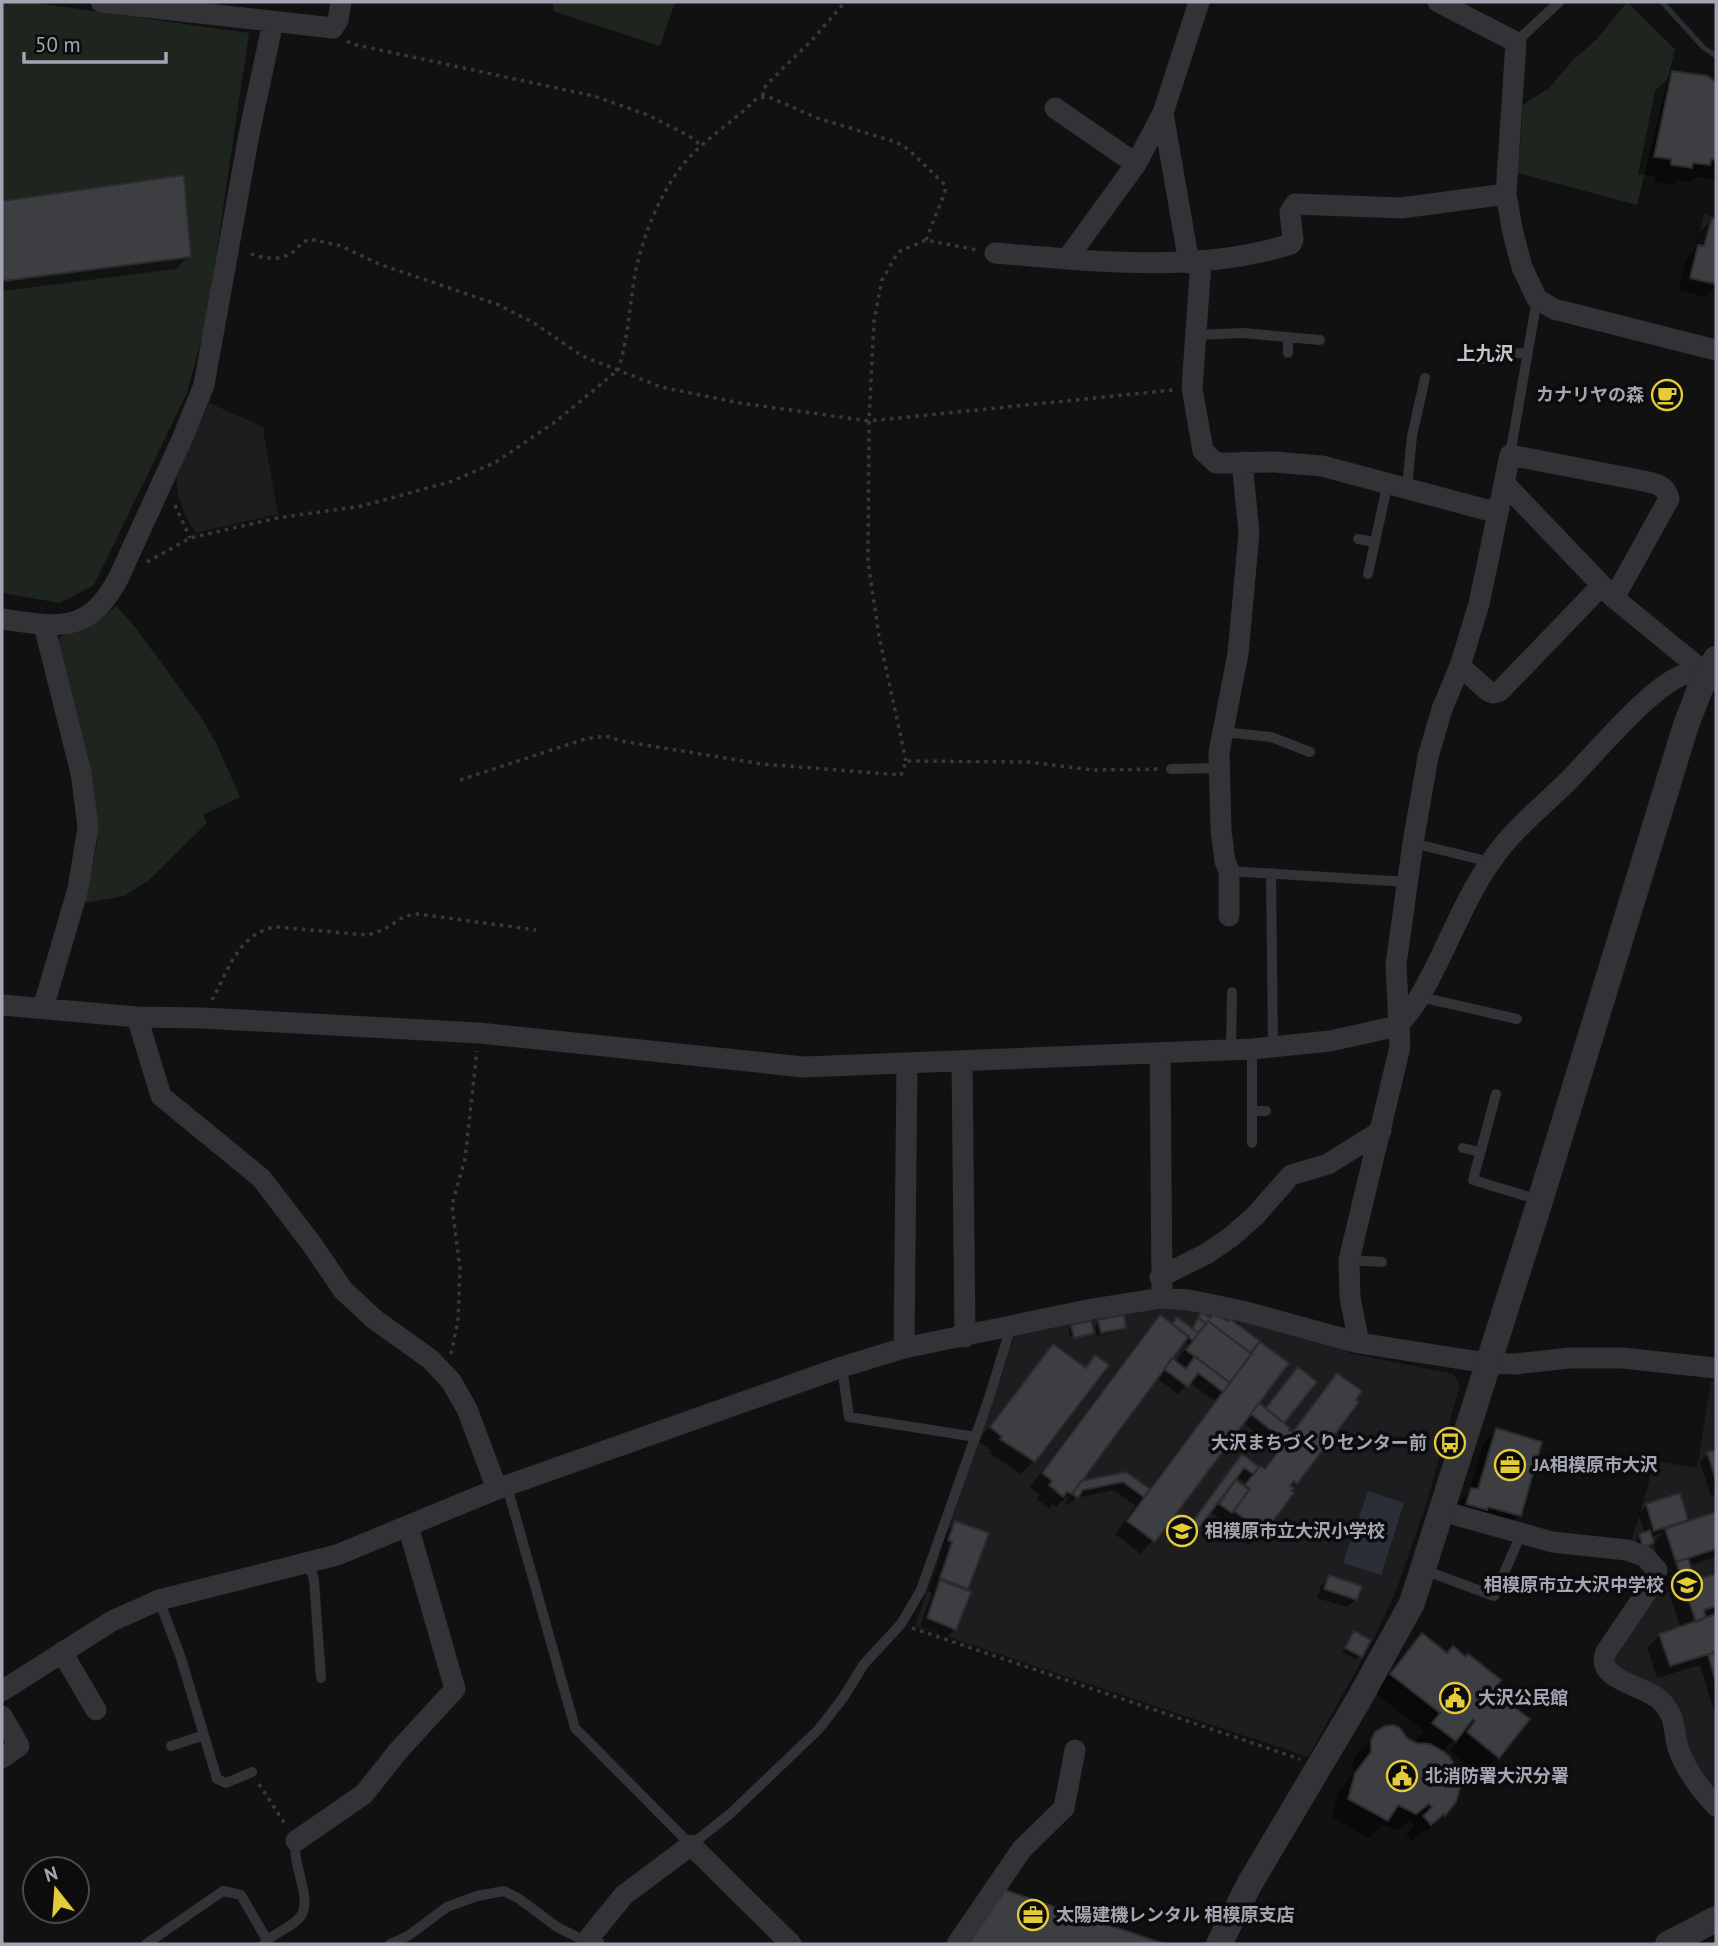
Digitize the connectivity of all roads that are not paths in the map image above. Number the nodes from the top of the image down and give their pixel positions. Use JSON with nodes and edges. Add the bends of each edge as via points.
{"nodes":[{"id":1,"x":101,"y":2,"type":"edge"},
{"id":2,"x":341,"y":2,"type":"edge"},
{"id":3,"x":1199,"y":2,"type":"edge"},
{"id":4,"x":1438,"y":2,"type":"edge"},
{"id":5,"x":1559,"y":2,"type":"edge"},
{"id":6,"x":273,"y":22,"type":"junction"},
{"id":7,"x":1516,"y":42,"type":"junction"},
{"id":8,"x":1055,"y":108,"type":"dead end"},
{"id":9,"x":1163,"y":113,"type":"junction"},
{"id":10,"x":1136,"y":164,"type":"junction"},
{"id":11,"x":1506,"y":194,"type":"junction"},
{"id":12,"x":995,"y":253,"type":"road end"},
{"id":13,"x":1066,"y":259,"type":"junction"},
{"id":14,"x":1195,"y":262,"type":"junction"},
{"id":15,"x":1537,"y":299,"type":"junction"},
{"id":16,"x":1196,"y":335,"type":"junction"},
{"id":17,"x":1288,"y":337,"type":"junction"},
{"id":18,"x":1320,"y":340,"type":"dead end"},
{"id":19,"x":1716,"y":351,"type":"edge"},
{"id":20,"x":1528,"y":352,"type":"junction"},
{"id":21,"x":1288,"y":353,"type":"dead end"},
{"id":22,"x":1474,"y":360,"type":"dead end"},
{"id":23,"x":1425,"y":378,"type":"dead end"},
{"id":24,"x":1510,"y":455,"type":"junction"},
{"id":25,"x":1242,"y":462,"type":"junction"},
{"id":26,"x":1397,"y":484,"type":"junction"},
{"id":27,"x":1505,"y":484,"type":"junction"},
{"id":28,"x":1498,"y":513,"type":"junction"},
{"id":29,"x":1358,"y":539,"type":"dead end"},
{"id":30,"x":1374,"y":542,"type":"junction"},
{"id":31,"x":1368,"y":574,"type":"dead end"},
{"id":32,"x":1608,"y":592,"type":"junction"},
{"id":33,"x":2,"y":620,"type":"edge"},
{"id":34,"x":44,"y":625,"type":"junction"},
{"id":35,"x":1460,"y":666,"type":"junction"},
{"id":36,"x":1713,"y":672,"type":"edge"},
{"id":37,"x":1223,"y":732,"type":"junction"},
{"id":38,"x":1310,"y":752,"type":"dead end"},
{"id":39,"x":1219,"y":768,"type":"junction"},
{"id":40,"x":1171,"y":769,"type":"road end"},
{"id":41,"x":1413,"y":844,"type":"junction"},
{"id":42,"x":1490,"y":862,"type":"junction"},
{"id":43,"x":1229,"y":871,"type":"junction"},
{"id":44,"x":1271,"y":873,"type":"junction"},
{"id":45,"x":1408,"y":882,"type":"junction"},
{"id":46,"x":1229,"y":916,"type":"dead end"},
{"id":47,"x":1232,"y":992,"type":"dead end"},
{"id":48,"x":1420,"y":997,"type":"junction"},
{"id":49,"x":2,"y":1005,"type":"edge"},
{"id":50,"x":43,"y":1008,"type":"junction"},
{"id":51,"x":138,"y":1017,"type":"junction"},
{"id":52,"x":1517,"y":1019,"type":"dead end"},
{"id":53,"x":1398,"y":1026,"type":"junction"},
{"id":54,"x":1252,"y":1049,"type":"junction"},
{"id":55,"x":1160,"y":1054,"type":"junction"},
{"id":56,"x":962,"y":1061,"type":"junction"},
{"id":57,"x":907,"y":1063,"type":"junction"},
{"id":58,"x":1496,"y":1094,"type":"dead end"},
{"id":59,"x":1252,"y":1111,"type":"junction"},
{"id":60,"x":1266,"y":1111,"type":"dead end"},
{"id":61,"x":1381,"y":1131,"type":"junction"},
{"id":62,"x":1252,"y":1143,"type":"dead end"},
{"id":63,"x":1463,"y":1148,"type":"dead end"},
{"id":64,"x":1480,"y":1152,"type":"junction"},
{"id":65,"x":1540,"y":1200,"type":"junction"},
{"id":66,"x":1349,"y":1259,"type":"junction"},
{"id":67,"x":1382,"y":1262,"type":"dead end"},
{"id":68,"x":1161,"y":1288,"type":"junction"},
{"id":69,"x":1011,"y":1327,"type":"junction"},
{"id":70,"x":965,"y":1336,"type":"junction"},
{"id":71,"x":1359,"y":1343,"type":"junction"},
{"id":72,"x":904,"y":1348,"type":"junction"},
{"id":73,"x":1487,"y":1363,"type":"junction"},
{"id":74,"x":842,"y":1367,"type":"junction"},
{"id":75,"x":1716,"y":1368,"type":"edge"},
{"id":76,"x":975,"y":1437,"type":"junction"},
{"id":77,"x":502,"y":1488,"type":"junction"},
{"id":78,"x":1441,"y":1511,"type":"junction"},
{"id":79,"x":408,"y":1526,"type":"junction"},
{"id":80,"x":1522,"y":1532,"type":"junction"},
{"id":81,"x":309,"y":1563,"type":"junction"},
{"id":82,"x":1424,"y":1570,"type":"junction"},
{"id":83,"x":159,"y":1600,"type":"junction"},
{"id":84,"x":62,"y":1652,"type":"junction"},
{"id":85,"x":321,"y":1678,"type":"dead end"},
{"id":86,"x":2,"y":1691,"type":"edge"},
{"id":87,"x":96,"y":1710,"type":"dead end"},
{"id":88,"x":2,"y":1716,"type":"edge"},
{"id":89,"x":204,"y":1735,"type":"junction"},
{"id":90,"x":171,"y":1746,"type":"dead end"},
{"id":91,"x":1075,"y":1750,"type":"dead end"},
{"id":92,"x":2,"y":1758,"type":"edge"},
{"id":93,"x":252,"y":1772,"type":"road end"},
{"id":94,"x":1716,"y":1806,"type":"edge"},
{"id":95,"x":296,"y":1841,"type":"joint"},
{"id":96,"x":691,"y":1844,"type":"junction"},
{"id":97,"x":1716,"y":1919,"type":"edge"},
{"id":98,"x":591,"y":1941,"type":"edge"},
{"id":99,"x":266,"y":1942,"type":"edge"},
{"id":100,"x":146,"y":1944,"type":"edge"},
{"id":101,"x":390,"y":1944,"type":"edge"},
{"id":102,"x":791,"y":1944,"type":"edge"},
{"id":103,"x":957,"y":1944,"type":"edge"},
{"id":104,"x":1219,"y":1944,"type":"edge"},
{"id":105,"x":1668,"y":1944,"type":"edge"}],
"edges":[{"from":1,"to":6,"type":"street"},
{"from":2,"to":6,"type":"street","via":[[333,28]]},
{"from":3,"to":9,"type":"street"},
{"from":4,"to":7,"type":"street"},
{"from":5,"to":7,"type":"lane"},
{"from":6,"to":34,"type":"street","via":[[204,385],[118,579],[100,606],[79,622]]},
{"from":7,"to":11,"type":"street"},
{"from":8,"to":10,"type":"street"},
{"from":9,"to":10,"type":"street"},
{"from":9,"to":14,"type":"street"},
{"from":10,"to":13,"type":"street"},
{"from":11,"to":14,"type":"street","via":[[1401,208],[1295,204],[1290,212],[1292,244]]},
{"from":11,"to":15,"type":"street","via":[[1522,267]]},
{"from":12,"to":13,"type":"street"},
{"from":13,"to":14,"type":"street"},
{"from":14,"to":16,"type":"street"},
{"from":15,"to":19,"type":"street","via":[[1554,309]]},
{"from":15,"to":20,"type":"lane"},
{"from":16,"to":17,"type":"lane"},
{"from":16,"to":25,"type":"street","via":[[1192,388],[1203,451],[1216,463]]},
{"from":17,"to":18,"type":"lane"},
{"from":17,"to":21,"type":"lane"},
{"from":20,"to":22,"type":"lane"},
{"from":20,"to":24,"type":"lane"},
{"from":23,"to":26,"type":"lane"},
{"from":24,"to":27,"type":"street"},
{"from":24,"to":32,"type":"street","via":[[1665,489],[1669,499]]},
{"from":25,"to":26,"type":"street","via":[[1322,466]]},
{"from":25,"to":37,"type":"street","via":[[1249,533],[1238,653]]},
{"from":26,"to":28,"type":"street"},
{"from":26,"to":30,"type":"lane"},
{"from":27,"to":28,"type":"street"},
{"from":27,"to":32,"type":"street"},
{"from":28,"to":35,"type":"street"},
{"from":29,"to":30,"type":"lane"},
{"from":30,"to":31,"type":"lane"},
{"from":32,"to":35,"type":"street","via":[[1500,691],[1488,691]]},
{"from":32,"to":36,"type":"street","via":[[1697,666]]},
{"from":33,"to":34,"type":"street"},
{"from":34,"to":50,"type":"street","via":[[80,773],[88,827],[78,889]]},
{"from":35,"to":41,"type":"street","via":[[1429,757]]},
{"from":36,"to":42,"type":"street","via":[[1685,674],[1658,691],[1511,834]]},
{"from":36,"to":65,"type":"street","via":[[1671,773]]},
{"from":37,"to":38,"type":"lane","via":[[1271,737]]},
{"from":37,"to":39,"type":"street"},
{"from":39,"to":40,"type":"lane"},
{"from":39,"to":43,"type":"street"},
{"from":41,"to":42,"type":"lane"},
{"from":41,"to":45,"type":"street"},
{"from":42,"to":48,"type":"street"},
{"from":43,"to":44,"type":"lane"},
{"from":43,"to":46,"type":"street"},
{"from":44,"to":45,"type":"lane"},
{"from":44,"to":54,"type":"lane"},
{"from":45,"to":53,"type":"street","via":[[1396,964]]},
{"from":47,"to":54,"type":"lane"},
{"from":48,"to":52,"type":"lane"},
{"from":48,"to":53,"type":"street"},
{"from":49,"to":50,"type":"street"},
{"from":50,"to":51,"type":"street"},
{"from":51,"to":57,"type":"street","via":[[479,1033],[804,1067]]},
{"from":51,"to":77,"type":"street","via":[[161,1096],[261,1178],[343,1290],[447,1377],[467,1409]]},
{"from":53,"to":54,"type":"street","via":[[1330,1041]]},
{"from":53,"to":61,"type":"street","via":[[1400,1047]]},
{"from":54,"to":55,"type":"street"},
{"from":54,"to":59,"type":"lane"},
{"from":55,"to":56,"type":"street"},
{"from":55,"to":68,"type":"street"},
{"from":56,"to":57,"type":"street"},
{"from":56,"to":70,"type":"street"},
{"from":57,"to":72,"type":"street"},
{"from":58,"to":64,"type":"lane"},
{"from":59,"to":60,"type":"lane"},
{"from":59,"to":62,"type":"lane"},
{"from":61,"to":66,"type":"street"},
{"from":61,"to":68,"type":"street","via":[[1328,1164],[1291,1175],[1231,1237]]},
{"from":63,"to":64,"type":"lane"},
{"from":64,"to":65,"type":"lane","via":[[1473,1180]]},
{"from":65,"to":73,"type":"street"},
{"from":66,"to":67,"type":"lane"},
{"from":66,"to":71,"type":"street"},
{"from":68,"to":69,"type":"street"},
{"from":68,"to":71,"type":"street","via":[[1189,1300]]},
{"from":69,"to":70,"type":"street"},
{"from":69,"to":76,"type":"lane"},
{"from":70,"to":72,"type":"street"},
{"from":71,"to":73,"type":"street"},
{"from":72,"to":74,"type":"street"},
{"from":73,"to":75,"type":"street","via":[[1622,1358]]},
{"from":73,"to":78,"type":"street"},
{"from":74,"to":76,"type":"lane","via":[[849,1417]]},
{"from":74,"to":77,"type":"street"},
{"from":76,"to":96,"type":"lane","via":[[922,1590],[901,1624],[864,1664],[818,1730],[730,1814]]},
{"from":77,"to":79,"type":"street"},
{"from":77,"to":96,"type":"lane","via":[[575,1728]]},
{"from":78,"to":80,"type":"street"},
{"from":78,"to":82,"type":"street"},
{"from":79,"to":81,"type":"street"},
{"from":79,"to":95,"type":"street","via":[[455,1689],[364,1794]]},
{"from":80,"to":82,"type":"lane","via":[[1494,1596]]},
{"from":80,"to":94,"type":"street","via":[[1552,1542],[1627,1550],[1652,1562],[1657,1570],[1654,1581],[1606,1652],[1604,1666],[1614,1676],[1654,1694],[1671,1712],[1679,1750]]},
{"from":81,"to":83,"type":"street"},
{"from":81,"to":85,"type":"lane"},
{"from":82,"to":104,"type":"street","via":[[1412,1603]]},
{"from":83,"to":84,"type":"street","via":[[112,1621]]},
{"from":83,"to":89,"type":"lane"},
{"from":84,"to":86,"type":"street"},
{"from":84,"to":87,"type":"street"},
{"from":88,"to":92,"type":"street","via":[[19,1746]]},
{"from":89,"to":90,"type":"lane"},
{"from":89,"to":93,"type":"lane","via":[[217,1779],[226,1783]]},
{"from":91,"to":103,"type":"street","via":[[1064,1808],[1022,1849]]},
{"from":95,"to":99,"type":"lane","via":[[294,1852],[306,1905],[300,1918]]},
{"from":96,"to":98,"type":"street","via":[[624,1895]]},
{"from":96,"to":102,"type":"street"},
{"from":97,"to":105,"type":"street"},
{"from":98,"to":101,"type":"lane","via":[[557,1927],[504,1891],[447,1907]]},
{"from":99,"to":100,"type":"lane","via":[[241,1895],[223,1891]]}]}
